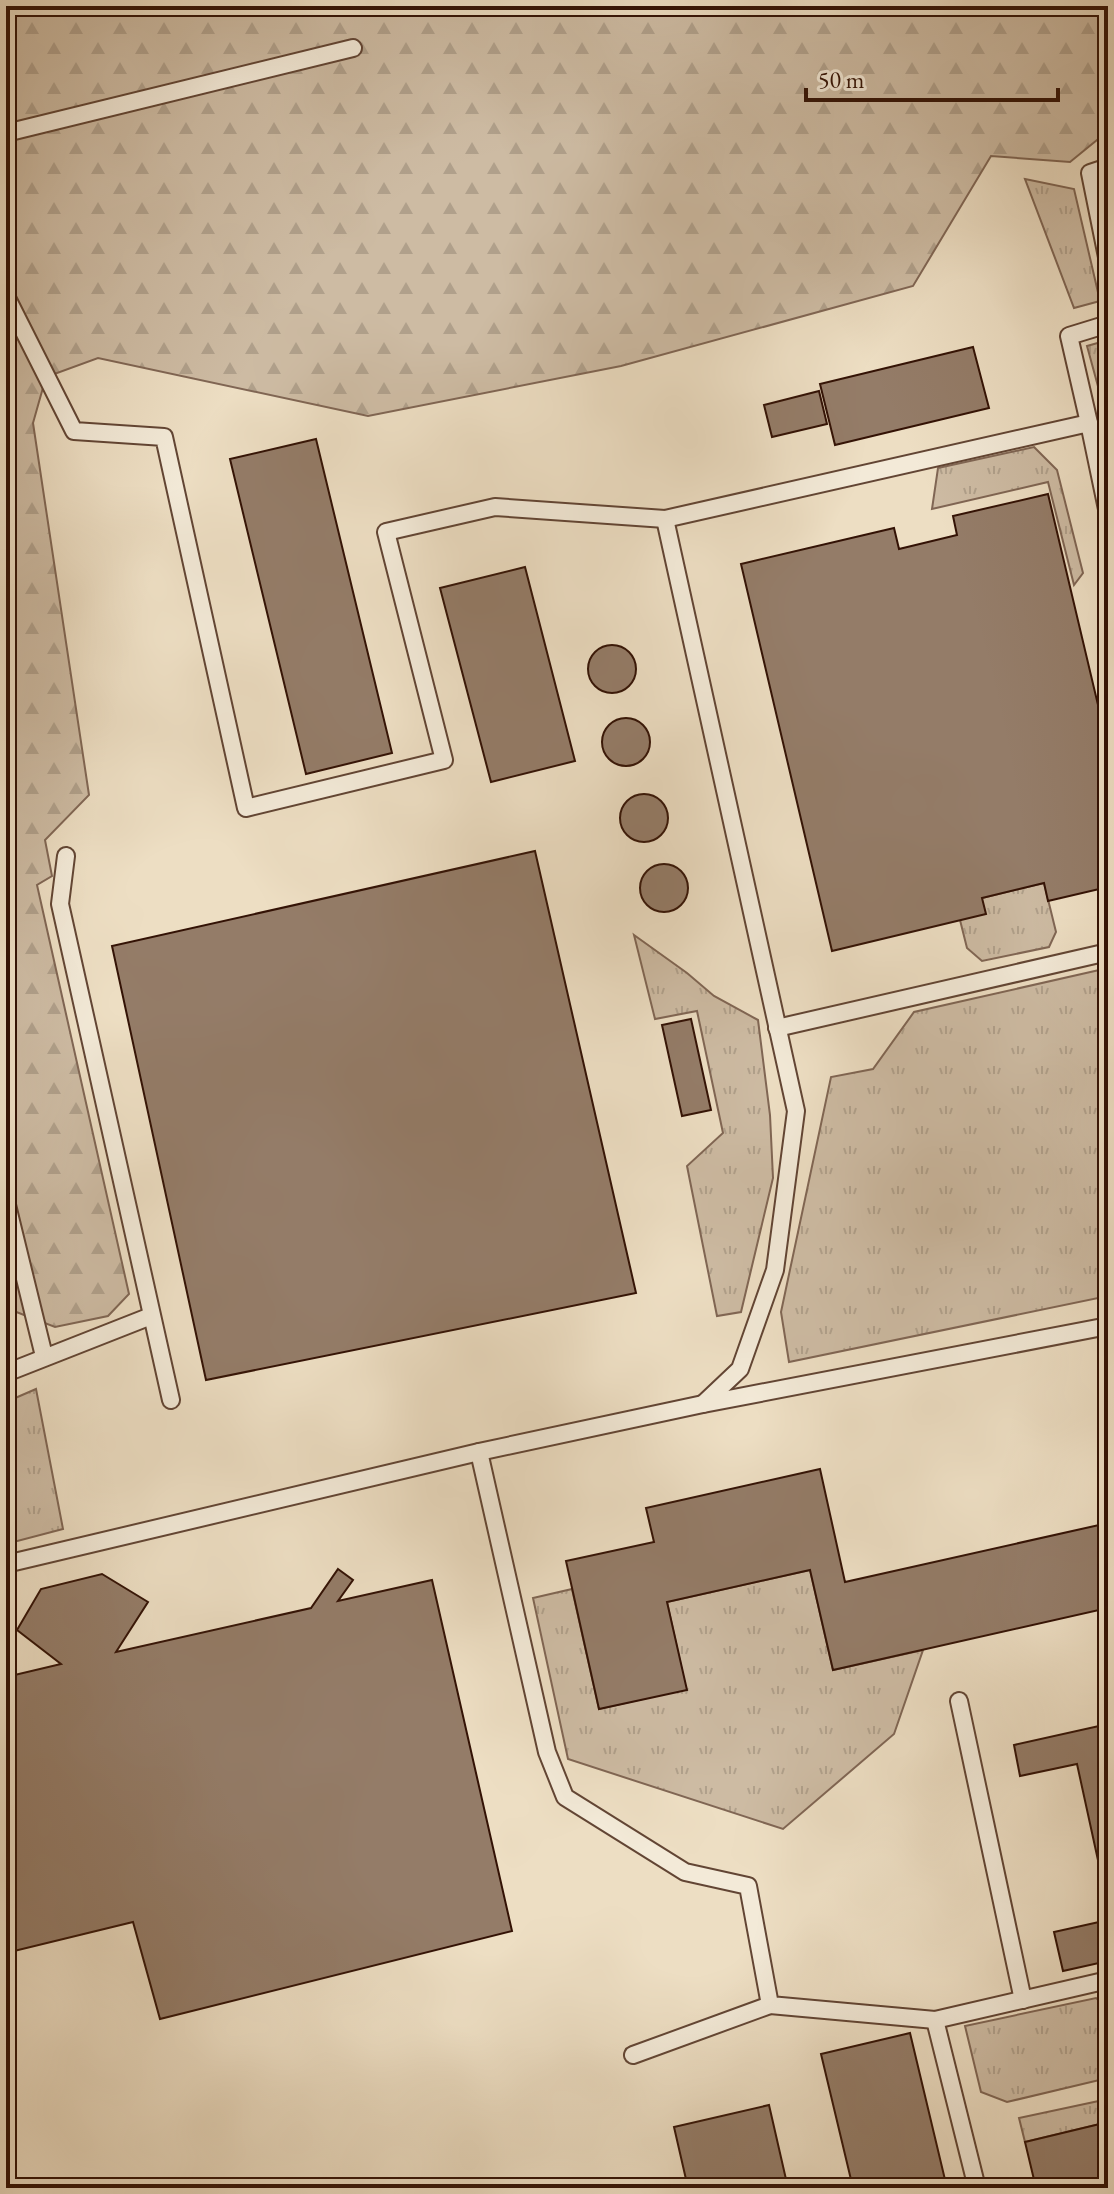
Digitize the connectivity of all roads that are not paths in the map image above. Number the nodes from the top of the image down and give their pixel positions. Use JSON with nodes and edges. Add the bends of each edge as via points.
{"nodes":[{"id":1,"x":353,"y":48,"type":"dead end"},
{"id":2,"x":6,"y":133,"type":"edge"},
{"id":3,"x":1108,"y":167,"type":"edge"},
{"id":4,"x":1108,"y":262,"type":"edge"},
{"id":5,"x":6,"y":296,"type":"edge"},
{"id":6,"x":1108,"y":324,"type":"edge"},
{"id":7,"x":1089,"y":423,"type":"junction"},
{"id":8,"x":1107,"y":503,"type":"edge"},
{"id":9,"x":665,"y":519,"type":"junction"},
{"id":10,"x":66,"y":856,"type":"dead end"},
{"id":11,"x":1108,"y":952,"type":"edge"},
{"id":12,"x":777,"y":1028,"type":"junction"},
{"id":13,"x":6,"y":1201,"type":"edge"},
{"id":14,"x":151,"y":1316,"type":"junction"},
{"id":15,"x":1108,"y":1326,"type":"edge"},
{"id":16,"x":44,"y":1356,"type":"junction"},
{"id":17,"x":6,"y":1373,"type":"edge"},
{"id":18,"x":171,"y":1400,"type":"dead end"},
{"id":19,"x":703,"y":1404,"type":"junction"},
{"id":20,"x":479,"y":1452,"type":"junction"},
{"id":21,"x":6,"y":1564,"type":"edge"},
{"id":22,"x":959,"y":1701,"type":"dead end"},
{"id":23,"x":1108,"y":1980,"type":"edge"},
{"id":24,"x":1023,"y":2000,"type":"junction"},
{"id":25,"x":770,"y":2005,"type":"junction"},
{"id":26,"x":935,"y":2020,"type":"junction"},
{"id":27,"x":633,"y":2055,"type":"dead end"},
{"id":28,"x":977,"y":2188,"type":"edge"}],
"edges":[{"from":1,"to":2,"type":"lane"},
{"from":3,"to":4,"type":"lane","via":[[1090,173]]},
{"from":5,"to":9,"type":"lane","via":[[74,431],[164,437],[246,808],[444,760],[386,532],[495,507]]},
{"from":6,"to":7,"type":"lane","via":[[1069,336]]},
{"from":7,"to":8,"type":"lane"},
{"from":7,"to":9,"type":"lane"},
{"from":9,"to":12,"type":"lane"},
{"from":10,"to":14,"type":"lane","via":[[60,904]]},
{"from":11,"to":12,"type":"lane"},
{"from":12,"to":19,"type":"lane","via":[[796,1111],[775,1270],[740,1369]]},
{"from":13,"to":16,"type":"lane"},
{"from":14,"to":16,"type":"lane"},
{"from":14,"to":18,"type":"lane"},
{"from":15,"to":19,"type":"lane"},
{"from":16,"to":17,"type":"lane"},
{"from":19,"to":20,"type":"lane"},
{"from":20,"to":21,"type":"lane"},
{"from":20,"to":25,"type":"lane","via":[[547,1752],[565,1797],[685,1872],[748,1886]]},
{"from":22,"to":24,"type":"lane"},
{"from":23,"to":24,"type":"lane"},
{"from":24,"to":26,"type":"lane"},
{"from":25,"to":26,"type":"lane"},
{"from":25,"to":27,"type":"lane"},
{"from":26,"to":28,"type":"lane"}]}
